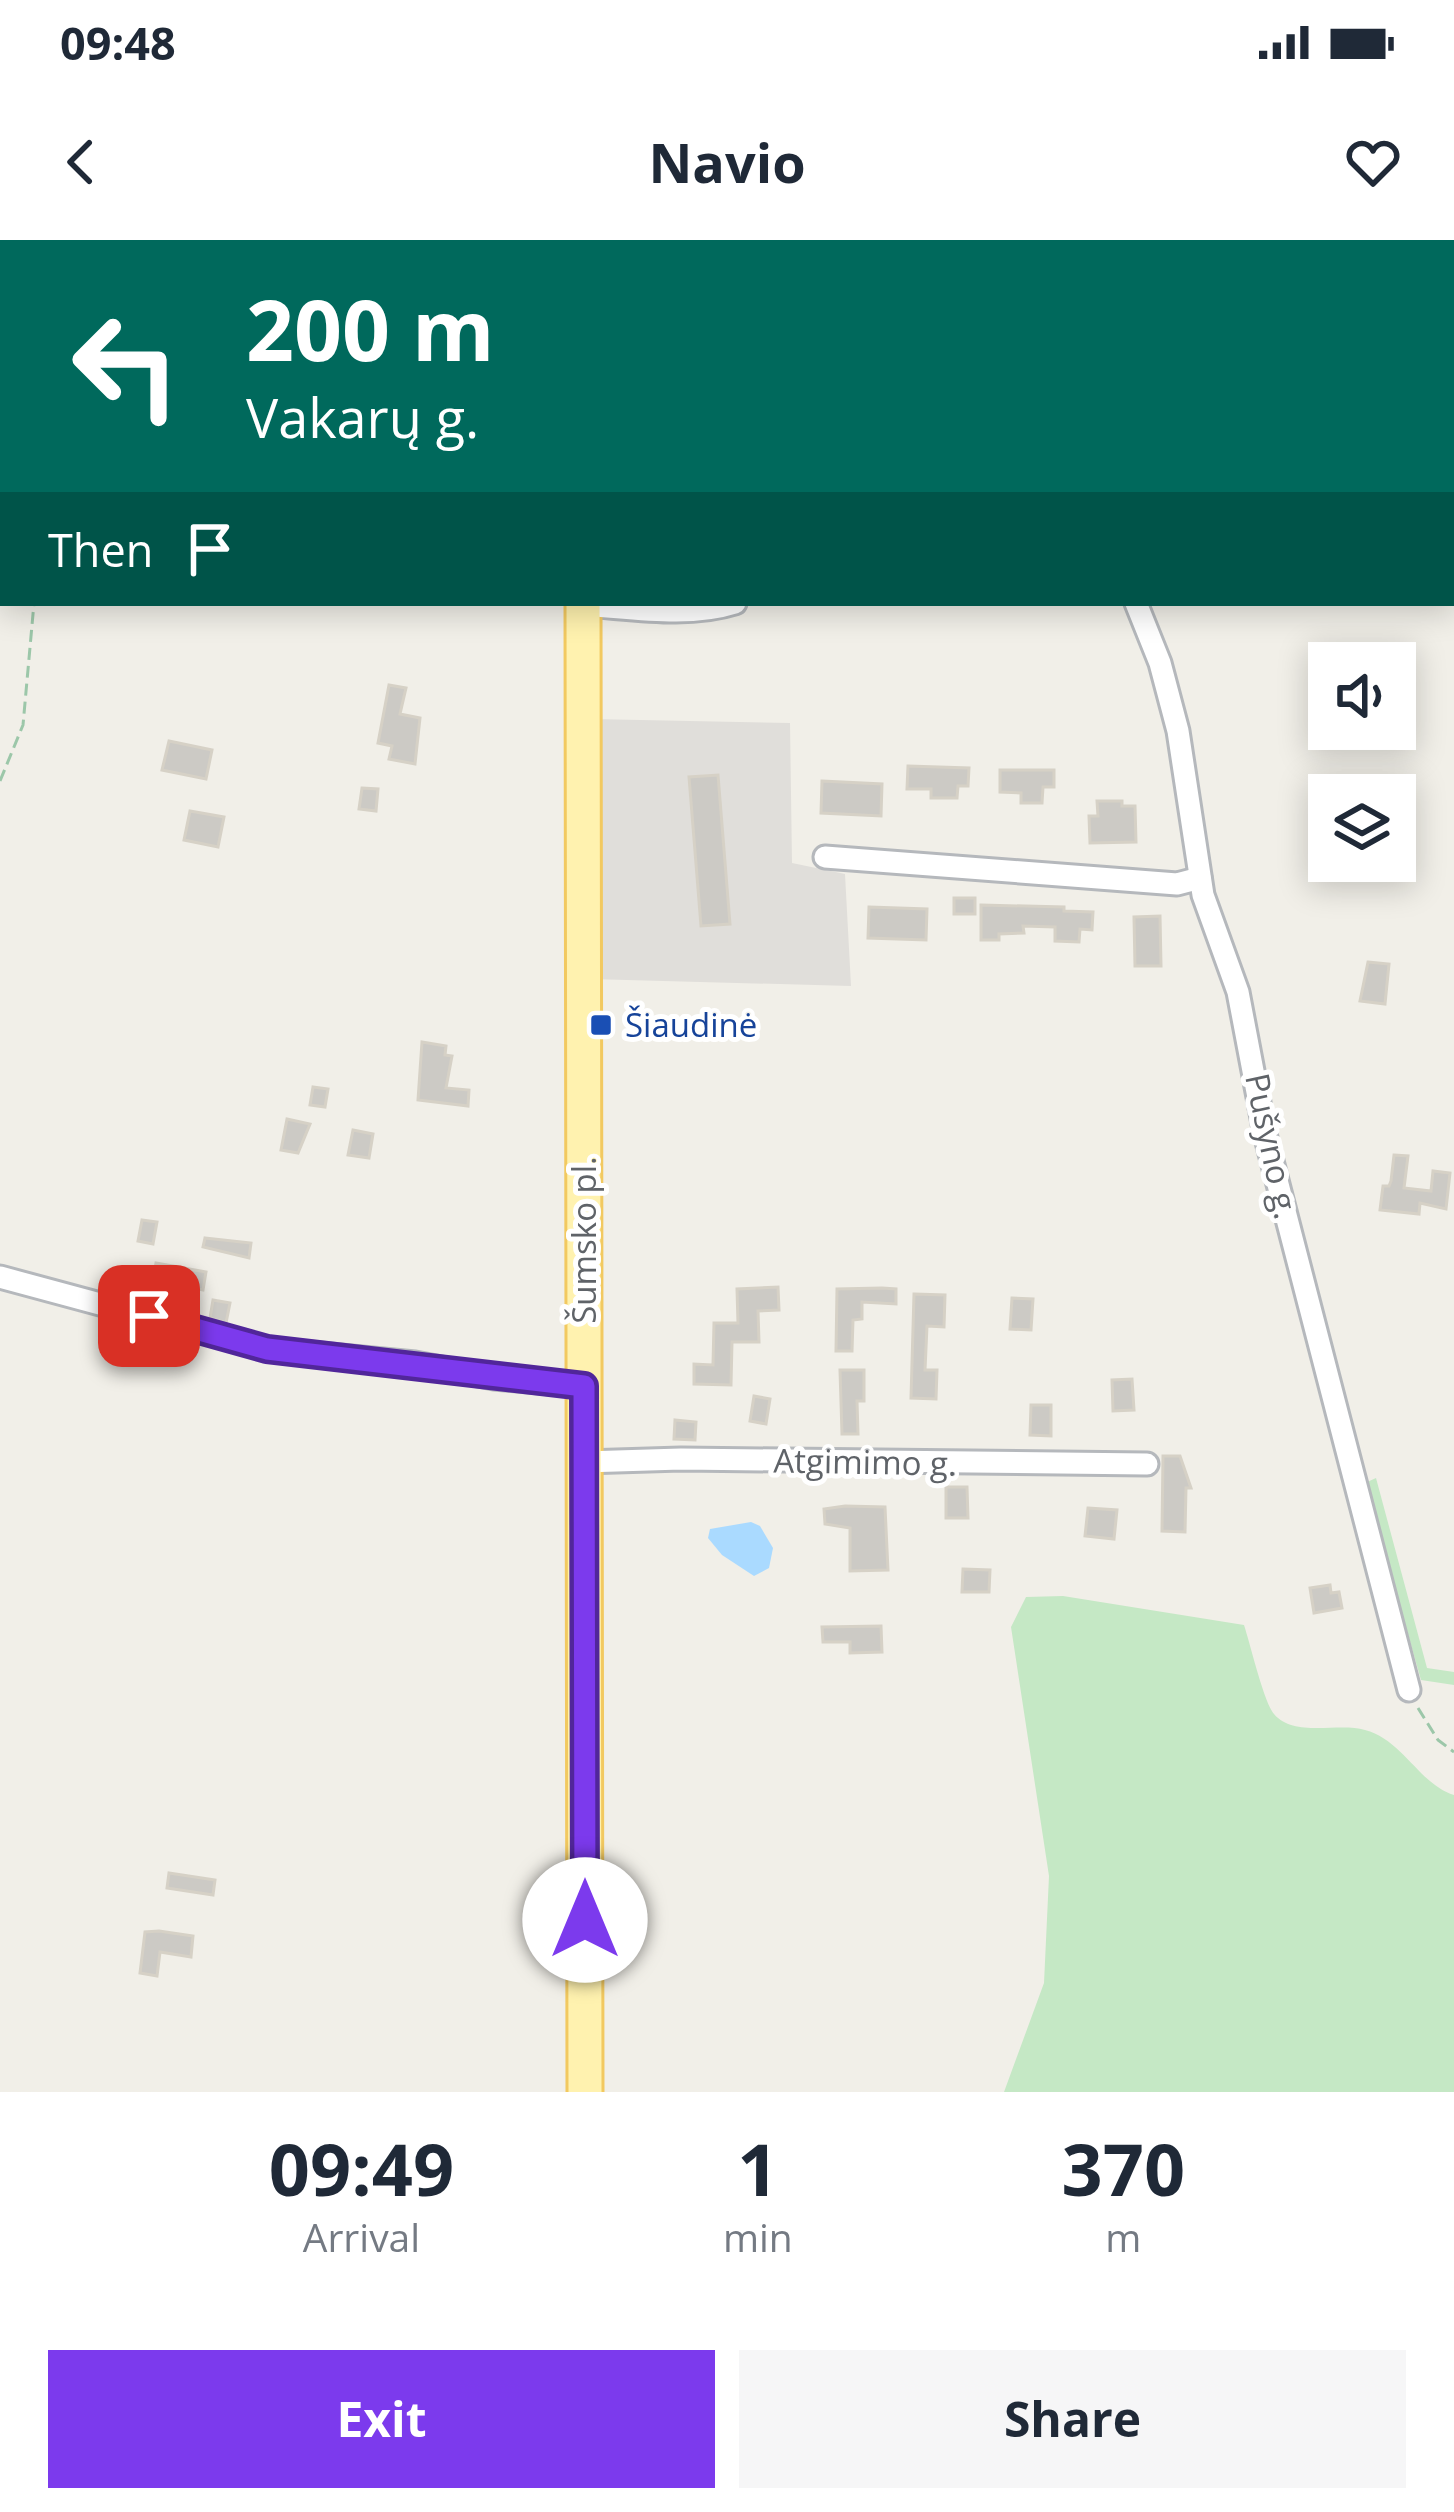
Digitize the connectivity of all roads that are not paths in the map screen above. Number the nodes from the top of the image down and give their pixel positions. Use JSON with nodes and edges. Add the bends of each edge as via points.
{"nodes":[{"id":1,"x":583,"y":606,"type":"edge"},
{"id":2,"x":617,"y":606,"type":"edge"},
{"id":3,"x":726,"y":606,"type":"edge"},
{"id":4,"x":1137,"y":606,"type":"edge"},
{"id":5,"x":825,"y":857,"type":"dead end"},
{"id":6,"x":1200,"y":878,"type":"junction"},
{"id":7,"x":0,"y":1277,"type":"edge"},
{"id":8,"x":584,"y":1386,"type":"junction"},
{"id":9,"x":584,"y":1462,"type":"junction"},
{"id":10,"x":1147,"y":1464,"type":"dead end"},
{"id":11,"x":1409,"y":1690,"type":"road end"},
{"id":12,"x":585,"y":2092,"type":"edge"}],
"edges":[{"from":1,"to":8,"type":"main road","name":"Šumsko pl."},
{"from":2,"to":3,"type":"street"},
{"from":4,"to":6,"type":"street","name":"Pušyno g.","via":[[1178,730]]},
{"from":5,"to":6,"type":"street","via":[[1177,884]]},
{"from":6,"to":11,"type":"street","name":"Pušyno g.","via":[[1238,992],[1265,1134]]},
{"from":7,"to":8,"type":"street","via":[[267,1349]]},
{"from":8,"to":9,"type":"main road","name":"Šumsko pl."},
{"from":9,"to":10,"type":"street","name":"Atgimimo g."},
{"from":9,"to":12,"type":"main road","name":"Šumsko pl."}]}
